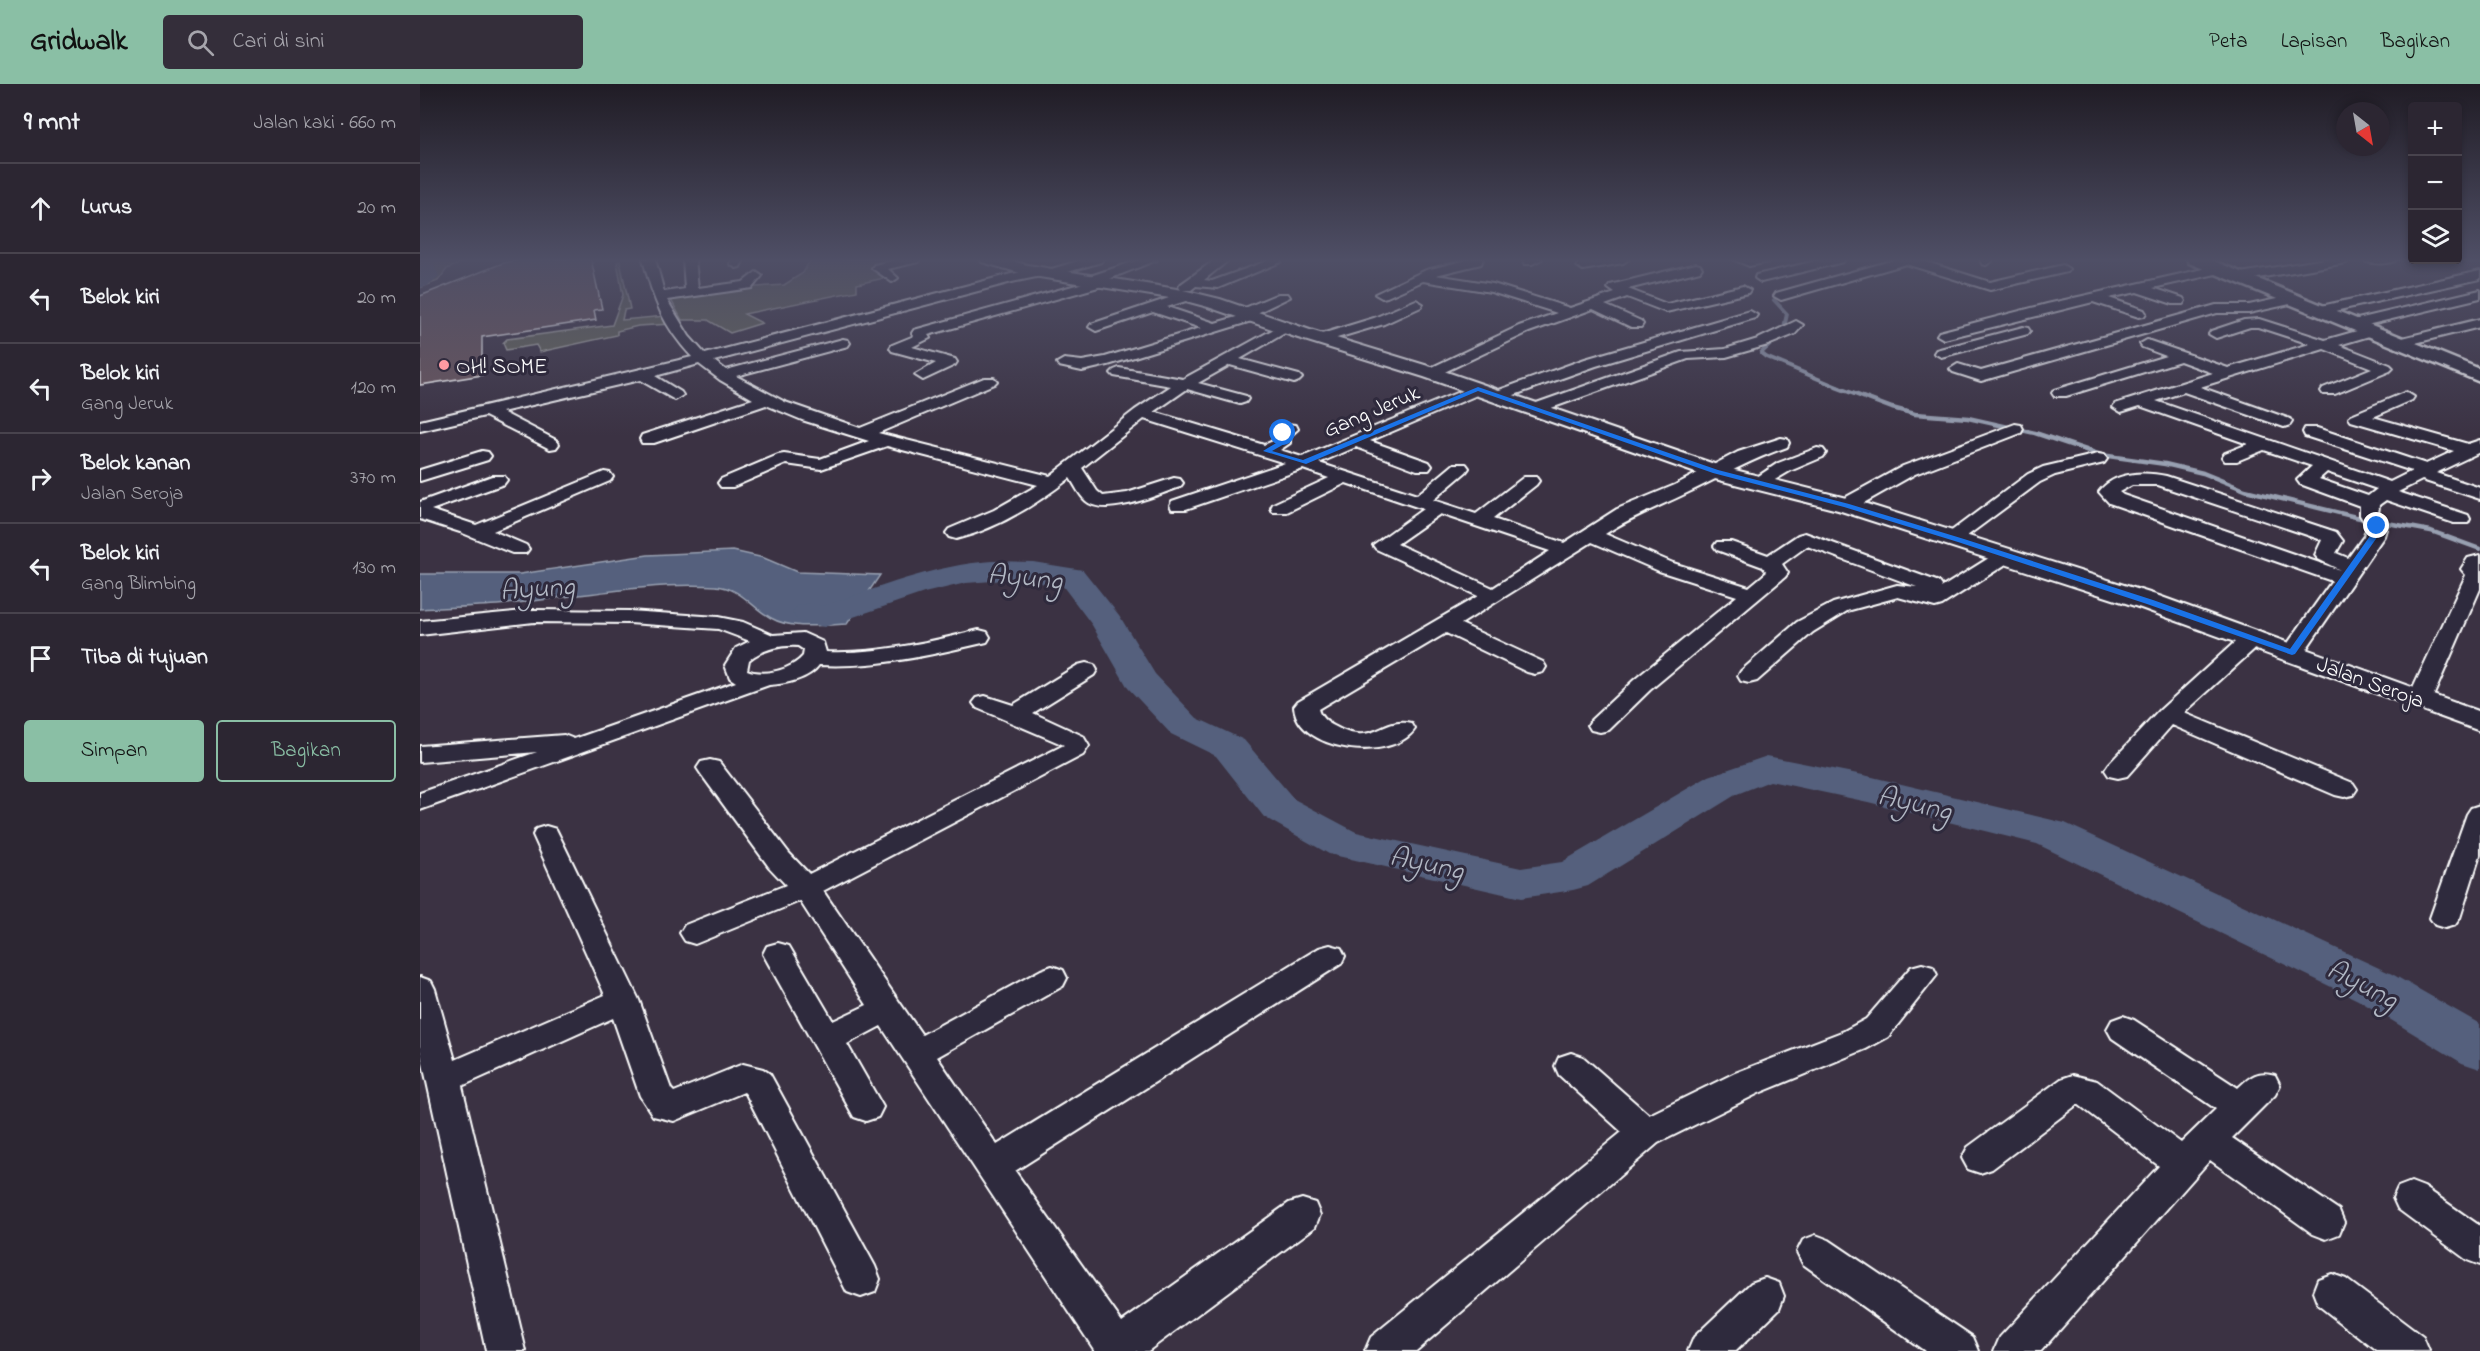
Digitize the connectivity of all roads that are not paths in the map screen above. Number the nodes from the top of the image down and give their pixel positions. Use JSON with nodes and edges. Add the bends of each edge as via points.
{"nodes":[{"id":1,"x":671,"y":318,"type":"edge"},
{"id":2,"x":859,"y":318,"type":"edge"},
{"id":3,"x":971,"y":318,"type":"edge"},
{"id":4,"x":1121,"y":318,"type":"edge"},
{"id":5,"x":1186,"y":318,"type":"edge"},
{"id":6,"x":1241,"y":318,"type":"edge"},
{"id":7,"x":1259,"y":318,"type":"edge"},
{"id":8,"x":1386,"y":318,"type":"edge"},
{"id":9,"x":1556,"y":318,"type":"edge"},
{"id":10,"x":1624,"y":318,"type":"edge"},
{"id":11,"x":1740,"y":318,"type":"edge"},
{"id":12,"x":2009,"y":318,"type":"edge"},
{"id":13,"x":2184,"y":318,"type":"edge"},
{"id":14,"x":2341,"y":318,"type":"edge"},
{"id":15,"x":2394,"y":318,"type":"edge"},
{"id":16,"x":2480,"y":323,"type":"edge"},
{"id":17,"x":1636,"y":324,"type":"dead end"},
{"id":18,"x":1796,"y":325,"type":"dead end"},
{"id":19,"x":1096,"y":327,"type":"dead end"},
{"id":20,"x":1286,"y":327,"type":"junction"},
{"id":21,"x":2037,"y":327,"type":"dead end"},
{"id":22,"x":2363,"y":327,"type":"junction"},
{"id":23,"x":1216,"y":328,"type":"junction"},
{"id":24,"x":2216,"y":334,"type":"dead end"},
{"id":25,"x":1944,"y":335,"type":"dead end"},
{"id":26,"x":1320,"y":339,"type":"junction"},
{"id":27,"x":843,"y":343,"type":"dead end"},
{"id":28,"x":1659,"y":343,"type":"junction"},
{"id":29,"x":2399,"y":343,"type":"junction"},
{"id":30,"x":2147,"y":344,"type":"dead end"},
{"id":31,"x":2324,"y":344,"type":"junction"},
{"id":32,"x":1941,"y":353,"type":"dead end"},
{"id":33,"x":1686,"y":355,"type":"junction"},
{"id":34,"x":2180,"y":356,"type":"junction"},
{"id":35,"x":702,"y":359,"type":"junction"},
{"id":36,"x":1229,"y":360,"type":"junction"},
{"id":37,"x":1064,"y":363,"type":"dead end"},
{"id":38,"x":1959,"y":369,"type":"dead end"},
{"id":39,"x":2476,"y":371,"type":"edge"},
{"id":40,"x":1119,"y":373,"type":"dead end"},
{"id":41,"x":1431,"y":373,"type":"junction"},
{"id":42,"x":2228,"y":373,"type":"junction"},
{"id":43,"x":642,"y":375,"type":"junction"},
{"id":44,"x":723,"y":375,"type":"junction"},
{"id":45,"x":923,"y":375,"type":"dead end"},
{"id":46,"x":1294,"y":378,"type":"dead end"},
{"id":47,"x":989,"y":381,"type":"dead end"},
{"id":48,"x":1185,"y":384,"type":"junction"},
{"id":49,"x":2185,"y":387,"type":"junction"},
{"id":50,"x":2329,"y":391,"type":"dead end"},
{"id":51,"x":1487,"y":392,"type":"junction"},
{"id":52,"x":2060,"y":393,"type":"dead end"},
{"id":53,"x":675,"y":395,"type":"dead end"},
{"id":54,"x":2406,"y":397,"type":"dead end"},
{"id":55,"x":769,"y":399,"type":"junction"},
{"id":56,"x":1240,"y":399,"type":"dead end"},
{"id":57,"x":2141,"y":401,"type":"junction"},
{"id":58,"x":2121,"y":407,"type":"dead end"},
{"id":59,"x":1534,"y":409,"type":"junction"},
{"id":60,"x":486,"y":410,"type":"junction"},
{"id":61,"x":1141,"y":413,"type":"junction"},
{"id":62,"x":2284,"y":422,"type":"dead end"},
{"id":63,"x":420,"y":426,"type":"edge"},
{"id":64,"x":1290,"y":429,"type":"dead end"},
{"id":65,"x":2015,"y":429,"type":"dead end"},
{"id":66,"x":2311,"y":432,"type":"dead end"},
{"id":67,"x":862,"y":434,"type":"junction"},
{"id":68,"x":648,"y":439,"type":"dead end"},
{"id":69,"x":886,"y":440,"type":"junction"},
{"id":70,"x":1356,"y":441,"type":"junction"},
{"id":71,"x":1781,"y":443,"type":"dead end"},
{"id":72,"x":550,"y":444,"type":"dead end"},
{"id":73,"x":2263,"y":444,"type":"junction"},
{"id":74,"x":2476,"y":447,"type":"edge"},
{"id":75,"x":1266,"y":451,"type":"junction"},
{"id":76,"x":1817,"y":453,"type":"dead end"},
{"id":77,"x":482,"y":456,"type":"dead end"},
{"id":78,"x":2231,"y":457,"type":"dead end"},
{"id":79,"x":2098,"y":459,"type":"dead end"},
{"id":80,"x":1304,"y":463,"type":"junction"},
{"id":81,"x":2325,"y":465,"type":"junction"},
{"id":82,"x":1423,"y":466,"type":"dead end"},
{"id":83,"x":1072,"y":468,"type":"junction"},
{"id":84,"x":1460,"y":468,"type":"dead end"},
{"id":85,"x":2423,"y":471,"type":"junction"},
{"id":86,"x":1715,"y":472,"type":"junction"},
{"id":87,"x":420,"y":476,"type":"edge"},
{"id":88,"x":604,"y":477,"type":"dead end"},
{"id":89,"x":1345,"y":477,"type":"junction"},
{"id":90,"x":498,"y":480,"type":"dead end"},
{"id":91,"x":1530,"y":481,"type":"dead end"},
{"id":92,"x":1052,"y":482,"type":"junction"},
{"id":93,"x":727,"y":483,"type":"dead end"},
{"id":94,"x":1174,"y":483,"type":"dead end"},
{"id":95,"x":1757,"y":483,"type":"junction"},
{"id":96,"x":2480,"y":494,"type":"edge"},
{"id":97,"x":1179,"y":505,"type":"dead end"},
{"id":98,"x":1428,"y":505,"type":"junction"},
{"id":99,"x":2378,"y":505,"type":"junction"},
{"id":100,"x":1846,"y":506,"type":"junction"},
{"id":101,"x":420,"y":508,"type":"edge"},
{"id":102,"x":1281,"y":508,"type":"dead end"},
{"id":103,"x":420,"y":513,"type":"edge"},
{"id":104,"x":2461,"y":519,"type":"dead end"},
{"id":105,"x":1479,"y":521,"type":"junction"},
{"id":106,"x":475,"y":532,"type":"junction"},
{"id":107,"x":956,"y":533,"type":"dead end"},
{"id":108,"x":1592,"y":535,"type":"junction"},
{"id":109,"x":1952,"y":538,"type":"junction"},
{"id":110,"x":1724,"y":546,"type":"dead end"},
{"id":111,"x":519,"y":549,"type":"dead end"},
{"id":112,"x":1566,"y":550,"type":"junction"},
{"id":113,"x":2007,"y":555,"type":"junction"},
{"id":114,"x":1770,"y":563,"type":"junction"},
{"id":115,"x":2479,"y":571,"type":"edge"},
{"id":116,"x":2347,"y":573,"type":"junction"},
{"id":117,"x":1949,"y":592,"type":"junction"},
{"id":118,"x":1750,"y":594,"type":"junction"},
{"id":119,"x":1494,"y":596,"type":"junction"},
{"id":120,"x":1444,"y":624,"type":"junction"},
{"id":121,"x":420,"y":628,"type":"edge"},
{"id":122,"x":978,"y":637,"type":"dead end"},
{"id":123,"x":2253,"y":638,"type":"junction"},
{"id":124,"x":771,"y":642,"type":"junction"},
{"id":125,"x":2292,"y":652,"type":"junction"},
{"id":126,"x":814,"y":658,"type":"junction"},
{"id":127,"x":1534,"y":667,"type":"dead end"},
{"id":128,"x":1086,"y":670,"type":"dead end"},
{"id":129,"x":1749,"y":676,"type":"dead end"},
{"id":130,"x":763,"y":680,"type":"junction"},
{"id":131,"x":2420,"y":699,"type":"junction"},
{"id":132,"x":986,"y":704,"type":"dead end"},
{"id":133,"x":1015,"y":714,"type":"junction"},
{"id":134,"x":2168,"y":715,"type":"junction"},
{"id":135,"x":2480,"y":722,"type":"edge"},
{"id":136,"x":1600,"y":725,"type":"dead end"},
{"id":137,"x":1403,"y":729,"type":"dead end"},
{"id":138,"x":598,"y":739,"type":"junction"},
{"id":139,"x":420,"y":754,"type":"edge"},
{"id":140,"x":710,"y":768,"type":"dead end"},
{"id":141,"x":2118,"y":770,"type":"dead end"},
{"id":142,"x":2344,"y":789,"type":"dead end"},
{"id":143,"x":420,"y":802,"type":"edge"},
{"id":144,"x":2480,"y":814,"type":"edge"},
{"id":145,"x":546,"y":835,"type":"dead end"},
{"id":146,"x":806,"y":888,"type":"junction"},
{"id":147,"x":2445,"y":918,"type":"dead end"},
{"id":148,"x":695,"y":933,"type":"dead end"},
{"id":149,"x":778,"y":954,"type":"dead end"},
{"id":150,"x":1330,"y":956,"type":"dead end"},
{"id":151,"x":1922,"y":975,"type":"dead end"},
{"id":152,"x":1052,"y":978,"type":"dead end"},
{"id":153,"x":420,"y":989,"type":"edge"},
{"id":154,"x":623,"y":999,"type":"junction"},
{"id":155,"x":887,"y":1009,"type":"junction"},
{"id":156,"x":2123,"y":1029,"type":"dead end"},
{"id":157,"x":827,"y":1039,"type":"junction"},
{"id":158,"x":917,"y":1053,"type":"junction"},
{"id":159,"x":1571,"y":1066,"type":"dead end"},
{"id":160,"x":444,"y":1079,"type":"junction"},
{"id":161,"x":866,"y":1107,"type":"dead end"},
{"id":162,"x":1646,"y":1133,"type":"junction"},
{"id":163,"x":2195,"y":1152,"type":"junction"},
{"id":164,"x":1980,"y":1158,"type":"dead end"},
{"id":165,"x":992,"y":1167,"type":"junction"},
{"id":166,"x":2411,"y":1198,"type":"dead end"},
{"id":167,"x":1302,"y":1215,"type":"dead end"},
{"id":168,"x":2326,"y":1222,"type":"dead end"},
{"id":169,"x":2480,"y":1248,"type":"edge"},
{"id":170,"x":1816,"y":1252,"type":"dead end"},
{"id":171,"x":861,"y":1279,"type":"dead end"},
{"id":172,"x":2332,"y":1292,"type":"dead end"},
{"id":173,"x":1765,"y":1296,"type":"dead end"},
{"id":174,"x":1119,"y":1350,"type":"edge"},
{"id":175,"x":507,"y":1351,"type":"edge"},
{"id":176,"x":1385,"y":1351,"type":"edge"},
{"id":177,"x":1708,"y":1351,"type":"edge"},
{"id":178,"x":1959,"y":1351,"type":"edge"},
{"id":179,"x":2014,"y":1351,"type":"edge"},
{"id":180,"x":2409,"y":1351,"type":"edge"}],
"edges":[{"from":1,"to":35,"type":"street"},
{"from":2,"to":35,"type":"street"},
{"from":3,"to":45,"type":"street","via":[[920,333],[923,338],[897,349],[950,363]]},
{"from":4,"to":19,"type":"street"},
{"from":5,"to":23,"type":"street"},
{"from":6,"to":23,"type":"street"},
{"from":7,"to":20,"type":"street","name":"Jalan Seroja"},
{"from":8,"to":26,"type":"street"},
{"from":9,"to":41,"type":"street"},
{"from":10,"to":17,"type":"street"},
{"from":11,"to":28,"type":"street","name":"Gang Jeruk"},
{"from":12,"to":25,"type":"street"},
{"from":13,"to":38,"type":"street","via":[[1979,376]]},
{"from":14,"to":22,"type":"main road"},
{"from":15,"to":22,"type":"street"},
{"from":16,"to":29,"type":"street"},
{"from":18,"to":33,"type":"street","via":[[1783,335],[1737,350]]},
{"from":20,"to":26,"type":"street","name":"Jalan Seroja"},
{"from":20,"to":36,"type":"street"},
{"from":21,"to":32,"type":"street"},
{"from":22,"to":29,"type":"main road"},
{"from":22,"to":31,"type":"street"},
{"from":23,"to":37,"type":"street","via":[[1108,361],[1082,366]]},
{"from":24,"to":31,"type":"street","via":[[2259,323]]},
{"from":26,"to":41,"type":"street","name":"Jalan Seroja"},
{"from":27,"to":44,"type":"street"},
{"from":28,"to":33,"type":"street"},
{"from":28,"to":51,"type":"street","name":"Gang Jeruk"},
{"from":29,"to":39,"type":"main road"},
{"from":30,"to":34,"type":"street"},
{"from":31,"to":42,"type":"street"},
{"from":31,"to":50,"type":"street","via":[[2385,368]]},
{"from":33,"to":59,"type":"street"},
{"from":34,"to":42,"type":"street"},
{"from":34,"to":52,"type":"street"},
{"from":35,"to":43,"type":"street"},
{"from":35,"to":44,"type":"street"},
{"from":36,"to":46,"type":"street"},
{"from":36,"to":48,"type":"street"},
{"from":40,"to":48,"type":"street"},
{"from":41,"to":51,"type":"street","name":"Jalan Seroja"},
{"from":42,"to":49,"type":"street"},
{"from":43,"to":53,"type":"street"},
{"from":43,"to":60,"type":"street"},
{"from":44,"to":55,"type":"street"},
{"from":47,"to":67,"type":"street"},
{"from":48,"to":56,"type":"street"},
{"from":48,"to":61,"type":"street"},
{"from":49,"to":57,"type":"street"},
{"from":49,"to":62,"type":"street"},
{"from":51,"to":59,"type":"street","name":"Jalan Seroja"},
{"from":51,"to":70,"type":"street","name":"Gang Jeruk"},
{"from":54,"to":74,"type":"street","via":[[2357,418]]},
{"from":55,"to":67,"type":"street"},
{"from":55,"to":68,"type":"street"},
{"from":57,"to":58,"type":"street"},
{"from":57,"to":73,"type":"street"},
{"from":59,"to":86,"type":"street","name":"Jalan Seroja"},
{"from":60,"to":63,"type":"street"},
{"from":60,"to":72,"type":"street"},
{"from":61,"to":75,"type":"street"},
{"from":61,"to":83,"type":"street"},
{"from":64,"to":75,"type":"street","via":[[1281,434],[1282,443]]},
{"from":65,"to":100,"type":"street","via":[[1909,470]]},
{"from":66,"to":85,"type":"street"},
{"from":67,"to":69,"type":"street"},
{"from":69,"to":92,"type":"street"},
{"from":69,"to":93,"type":"street","via":[[821,464],[784,459]]},
{"from":70,"to":80,"type":"street","name":"Gang Jeruk"},
{"from":70,"to":82,"type":"street"},
{"from":71,"to":86,"type":"street"},
{"from":73,"to":78,"type":"street"},
{"from":73,"to":81,"type":"street"},
{"from":74,"to":85,"type":"street"},
{"from":75,"to":80,"type":"street"},
{"from":76,"to":95,"type":"street"},
{"from":77,"to":87,"type":"street"},
{"from":79,"to":109,"type":"street","via":[[2042,474]]},
{"from":80,"to":89,"type":"street"},
{"from":80,"to":97,"type":"street","name":"Gang Jeruk"},
{"from":81,"to":99,"type":"street"},
{"from":81,"to":99,"type":"street","via":[[2306,480]]},
{"from":83,"to":92,"type":"street"},
{"from":83,"to":94,"type":"street","via":[[1093,498],[1102,502],[1114,502]]},
{"from":84,"to":98,"type":"street"},
{"from":85,"to":96,"type":"street"},
{"from":85,"to":99,"type":"street"},
{"from":86,"to":95,"type":"street","name":"Jalan Seroja"},
{"from":86,"to":108,"type":"street","via":[[1624,513]]},
{"from":88,"to":106,"type":"street"},
{"from":89,"to":98,"type":"street"},
{"from":89,"to":102,"type":"street"},
{"from":90,"to":101,"type":"street"},
{"from":91,"to":105,"type":"street"},
{"from":92,"to":107,"type":"street","via":[[1001,514]]},
{"from":95,"to":100,"type":"street","name":"Jalan Seroja"},
{"from":98,"to":105,"type":"street"},
{"from":98,"to":119,"type":"street","via":[[1383,544]]},
{"from":99,"to":104,"type":"street"},
{"from":99,"to":116,"type":"street","via":[[2374,536]]},
{"from":100,"to":109,"type":"street","name":"Jalan Seroja"},
{"from":103,"to":106,"type":"street"},
{"from":105,"to":112,"type":"street"},
{"from":106,"to":111,"type":"street"},
{"from":108,"to":112,"type":"street"},
{"from":108,"to":118,"type":"street","via":[[1666,567]]},
{"from":109,"to":113,"type":"street","name":"Jalan Seroja"},
{"from":110,"to":114,"type":"street"},
{"from":112,"to":119,"type":"street"},
{"from":113,"to":117,"type":"street"},
{"from":113,"to":123,"type":"street","name":"Jalan Seroja"},
{"from":114,"to":117,"type":"street","via":[[1805,539]]},
{"from":114,"to":118,"type":"street","via":[[1777,570],[1776,575]]},
{"from":115,"to":131,"type":"street"},
{"from":116,"to":116,"type":"street","via":[[2325,555],[2333,541],[2329,536],[2160,480],[2126,482],[2108,492],[2116,499]]},
{"from":116,"to":125,"type":"street"},
{"from":117,"to":129,"type":"street","via":[[1935,601],[1897,591],[1840,607],[1805,627]]},
{"from":118,"to":136,"type":"street","via":[[1641,685]]},
{"from":119,"to":120,"type":"street"},
{"from":120,"to":127,"type":"street"},
{"from":120,"to":137,"type":"street","via":[[1306,706],[1308,717],[1315,724],[1345,740],[1377,740]]},
{"from":121,"to":124,"type":"street","via":[[534,616],[629,617],[718,623]]},
{"from":122,"to":126,"type":"street","via":[[878,658]]},
{"from":123,"to":125,"type":"street","name":"Jalan Seroja"},
{"from":123,"to":134,"type":"street"},
{"from":124,"to":126,"type":"street","via":[[802,640],[814,647]]},
{"from":124,"to":130,"type":"street","via":[[749,650],[735,668],[743,677]]},
{"from":125,"to":131,"type":"street","name":"Jalan Seroja"},
{"from":126,"to":130,"type":"street","via":[[794,672]]},
{"from":128,"to":133,"type":"street"},
{"from":130,"to":138,"type":"street"},
{"from":131,"to":135,"type":"street","name":"Jalan Seroja"},
{"from":132,"to":133,"type":"street"},
{"from":133,"to":146,"type":"street","via":[[1074,741],[1077,746]]},
{"from":134,"to":141,"type":"street"},
{"from":134,"to":142,"type":"street"},
{"from":138,"to":139,"type":"street"},
{"from":138,"to":143,"type":"street"},
{"from":140,"to":146,"type":"street"},
{"from":144,"to":147,"type":"street"},
{"from":145,"to":154,"type":"street"},
{"from":146,"to":148,"type":"street"},
{"from":146,"to":155,"type":"street"},
{"from":149,"to":157,"type":"street"},
{"from":150,"to":165,"type":"street"},
{"from":151,"to":162,"type":"street","via":[[1876,1028],[1747,1083]]},
{"from":152,"to":158,"type":"street"},
{"from":153,"to":160,"type":"street"},
{"from":154,"to":160,"type":"street"},
{"from":154,"to":171,"type":"street","via":[[657,1096],[665,1107],[683,1104],[743,1078],[758,1084]]},
{"from":155,"to":157,"type":"street"},
{"from":155,"to":158,"type":"street"},
{"from":156,"to":163,"type":"street","via":[[2251,1096]]},
{"from":157,"to":161,"type":"street"},
{"from":158,"to":165,"type":"street"},
{"from":159,"to":162,"type":"street"},
{"from":160,"to":175,"type":"street"},
{"from":162,"to":176,"type":"street"},
{"from":163,"to":164,"type":"street","via":[[2085,1091],[2073,1089]]},
{"from":163,"to":168,"type":"street"},
{"from":163,"to":179,"type":"street"},
{"from":165,"to":174,"type":"street"},
{"from":166,"to":169,"type":"street"},
{"from":167,"to":174,"type":"street"},
{"from":170,"to":178,"type":"street"},
{"from":172,"to":180,"type":"street"},
{"from":173,"to":177,"type":"street"}]}
